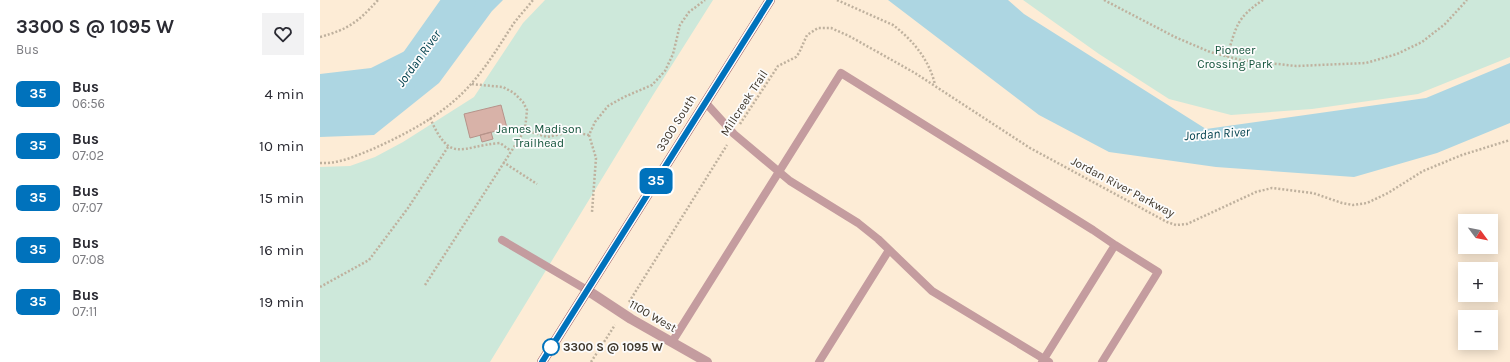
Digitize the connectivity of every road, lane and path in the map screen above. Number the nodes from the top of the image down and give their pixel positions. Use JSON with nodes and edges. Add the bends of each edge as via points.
{"nodes":[{"id":1,"x":378,"y":0,"type":"edge"},
{"id":2,"x":533,"y":0,"type":"edge"},
{"id":3,"x":705,"y":0,"type":"edge"},
{"id":4,"x":770,"y":0,"type":"edge"},
{"id":5,"x":837,"y":0,"type":"edge"},
{"id":6,"x":1104,"y":0,"type":"edge"},
{"id":7,"x":1263,"y":0,"type":"edge"},
{"id":8,"x":1467,"y":0,"type":"edge"},
{"id":9,"x":320,"y":37,"type":"edge"},
{"id":10,"x":1227,"y":57,"type":"junction"},
{"id":11,"x":471,"y":84,"type":"junction"},
{"id":12,"x":935,"y":86,"type":"junction"},
{"id":13,"x":705,"y":102,"type":"junction"},
{"id":14,"x":430,"y":118,"type":"junction"},
{"id":15,"x":525,"y":130,"type":"junction"},
{"id":16,"x":734,"y":134,"type":"junction"},
{"id":17,"x":589,"y":135,"type":"junction"},
{"id":18,"x":1510,"y":140,"type":"edge"},
{"id":19,"x":448,"y":147,"type":"junction"},
{"id":20,"x":511,"y":151,"type":"junction"},
{"id":21,"x":503,"y":162,"type":"junction"},
{"id":22,"x":320,"y":163,"type":"edge"},
{"id":23,"x":779,"y":171,"type":"junction"},
{"id":24,"x":537,"y":184,"type":"dead end"},
{"id":25,"x":592,"y":212,"type":"dead end"},
{"id":26,"x":502,"y":240,"type":"dead end"},
{"id":27,"x":1115,"y":245,"type":"junction"},
{"id":28,"x":889,"y":250,"type":"junction"},
{"id":29,"x":425,"y":285,"type":"dead end"},
{"id":30,"x":320,"y":287,"type":"edge"},
{"id":31,"x":587,"y":290,"type":"junction"},
{"id":32,"x":636,"y":290,"type":"dead end"},
{"id":33,"x":609,"y":334,"type":"dead end"},
{"id":34,"x":672,"y":342,"type":"junction"},
{"id":35,"x":1045,"y":361,"type":"edge"},
{"id":36,"x":542,"y":362,"type":"edge"},
{"id":37,"x":591,"y":362,"type":"edge"},
{"id":38,"x":707,"y":362,"type":"edge"},
{"id":39,"x":819,"y":362,"type":"edge"},
{"id":40,"x":1102,"y":362,"type":"edge"}],
"edges":[{"from":1,"to":9,"type":"path","via":[[351,26]]},
{"from":2,"to":11,"type":"path"},
{"from":3,"to":17,"type":"path","via":[[689,12],[680,25],[673,54],[665,71],[652,85],[608,106],[595,122]]},
{"from":4,"to":13,"type":"main road","name":"3300 South"},
{"from":5,"to":12,"type":"path","via":[[899,30],[924,58]]},
{"from":6,"to":10,"type":"path","via":[[1174,37]]},
{"from":7,"to":10,"type":"path","via":[[1248,10],[1239,22]]},
{"from":8,"to":10,"type":"path","via":[[1446,24],[1422,42],[1397,54],[1366,63],[1296,66]]},
{"from":11,"to":14,"type":"path","via":[[453,102]]},
{"from":11,"to":15,"type":"path","via":[[503,87],[514,93],[527,110]]},
{"from":12,"to":16,"type":"path","name":"Millcreek Trail","via":[[839,30],[818,28],[807,35],[796,57],[778,66]]},
{"from":12,"to":18,"type":"path","name":"Jordan River Parkway","via":[[1030,148],[1176,225],[1187,224],[1256,192],[1272,188],[1313,193],[1353,205],[1366,204],[1388,194],[1423,171]]},
{"from":13,"to":16,"type":"lane"},
{"from":13,"to":31,"type":"main road","name":"3300 South"},
{"from":14,"to":19,"type":"path"},
{"from":14,"to":22,"type":"path","via":[[399,137],[348,160]]},
{"from":15,"to":17,"type":"path","via":[[547,137],[571,132]]},
{"from":15,"to":20,"type":"path"},
{"from":16,"to":23,"type":"lane"},
{"from":16,"to":32,"type":"path","name":"Millcreek Trail"},
{"from":17,"to":25,"type":"path","via":[[596,158]]},
{"from":19,"to":20,"type":"path","via":[[461,150],[500,143]]},
{"from":19,"to":30,"type":"path","via":[[408,208],[369,260]]},
{"from":20,"to":21,"type":"path"},
{"from":21,"to":24,"type":"path"},
{"from":21,"to":29,"type":"path"},
{"from":23,"to":27,"type":"lane","via":[[841,73]]},
{"from":23,"to":28,"type":"lane","via":[[858,223]]},
{"from":23,"to":34,"type":"lane"},
{"from":26,"to":31,"type":"lane"},
{"from":27,"to":35,"type":"lane"},
{"from":27,"to":40,"type":"lane","via":[[1158,272]]},
{"from":28,"to":35,"type":"lane","via":[[932,291]]},
{"from":28,"to":39,"type":"lane"},
{"from":31,"to":34,"type":"street","name":"1100 West"},
{"from":31,"to":36,"type":"main road","name":"3300 South"},
{"from":33,"to":37,"type":"path"},
{"from":34,"to":38,"type":"street","name":"1100 West"}]}
